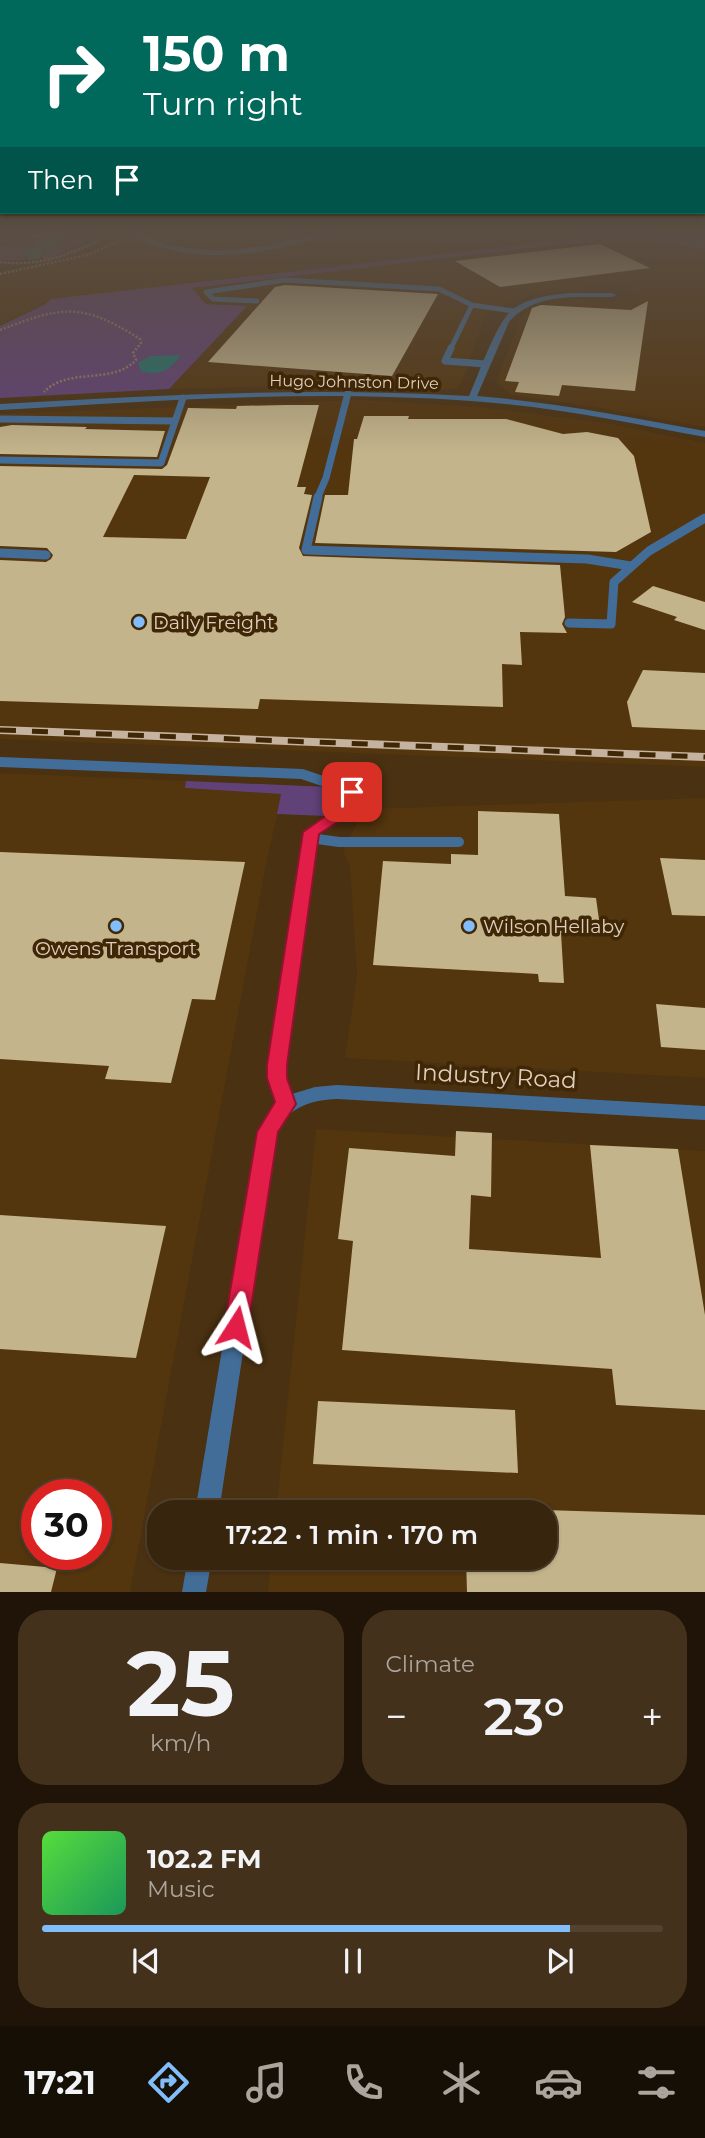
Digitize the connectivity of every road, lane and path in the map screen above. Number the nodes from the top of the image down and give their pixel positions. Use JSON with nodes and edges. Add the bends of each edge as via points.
{"nodes":[{"id":1,"x":472,"y":305,"type":"edge"},
{"id":2,"x":474,"y":305,"type":"edge"},
{"id":3,"x":530,"y":305,"type":"edge"},
{"id":4,"x":514,"y":311,"type":"junction"},
{"id":5,"x":0,"y":330,"type":"edge"},
{"id":6,"x":486,"y":364,"type":"junction"},
{"id":7,"x":348,"y":393,"type":"junction"},
{"id":8,"x":44,"y":396,"type":"dead end"},
{"id":9,"x":183,"y":398,"type":"junction"},
{"id":10,"x":472,"y":398,"type":"junction"},
{"id":11,"x":0,"y":407,"type":"edge"},
{"id":12,"x":0,"y":419,"type":"edge"},
{"id":13,"x":175,"y":421,"type":"junction"},
{"id":14,"x":705,"y":434,"type":"edge"},
{"id":15,"x":0,"y":460,"type":"edge"},
{"id":16,"x":705,"y":518,"type":"edge"},
{"id":17,"x":0,"y":554,"type":"edge"},
{"id":18,"x":46,"y":555,"type":"dead end"},
{"id":19,"x":631,"y":566,"type":"junction"},
{"id":20,"x":569,"y":623,"type":"dead end"},
{"id":21,"x":0,"y":762,"type":"edge"},
{"id":22,"x":311,"y":835,"type":"junction"},
{"id":23,"x":459,"y":842,"type":"dead end"},
{"id":24,"x":286,"y":1104,"type":"junction"},
{"id":25,"x":705,"y":1113,"type":"edge"},
{"id":26,"x":209,"y":1500,"type":"edge"},
{"id":27,"x":198,"y":1570,"type":"edge"},
{"id":28,"x":194,"y":1592,"type":"edge"}],
"edges":[{"from":1,"to":6,"type":"lane","via":[[445,361]]},
{"from":2,"to":4,"type":"lane"},
{"from":3,"to":4,"type":"street"},
{"from":4,"to":6,"type":"street"},
{"from":5,"to":8,"type":"path","via":[[48,311],[72,310],[111,320],[140,339],[132,366],[57,382],[46,388]]},
{"from":6,"to":10,"type":"street"},
{"from":7,"to":9,"type":"street","name":"Hugo Johnston Drive"},
{"from":7,"to":10,"type":"street","name":"Hugo Johnston Drive"},
{"from":7,"to":19,"type":"lane","via":[[306,550],[587,559]]},
{"from":9,"to":11,"type":"street","name":"Hugo Johnston Drive"},
{"from":9,"to":13,"type":"lane"},
{"from":10,"to":14,"type":"street","name":"Hugo Johnston Drive"},
{"from":12,"to":13,"type":"lane"},
{"from":13,"to":15,"type":"lane","via":[[161,463]]},
{"from":16,"to":19,"type":"lane"},
{"from":17,"to":18,"type":"lane"},
{"from":19,"to":20,"type":"lane","via":[[614,582],[611,624]]},
{"from":21,"to":22,"type":"lane","via":[[302,774],[352,792],[347,809]]},
{"from":22,"to":23,"type":"lane","via":[[339,842]]},
{"from":22,"to":24,"type":"street","via":[[277,1065]]},
{"from":24,"to":25,"type":"street","name":"Industry Road","via":[[312,1093],[337,1092]]},
{"from":24,"to":26,"type":"street","via":[[267,1132]]},
{"from":27,"to":28,"type":"street"}]}
